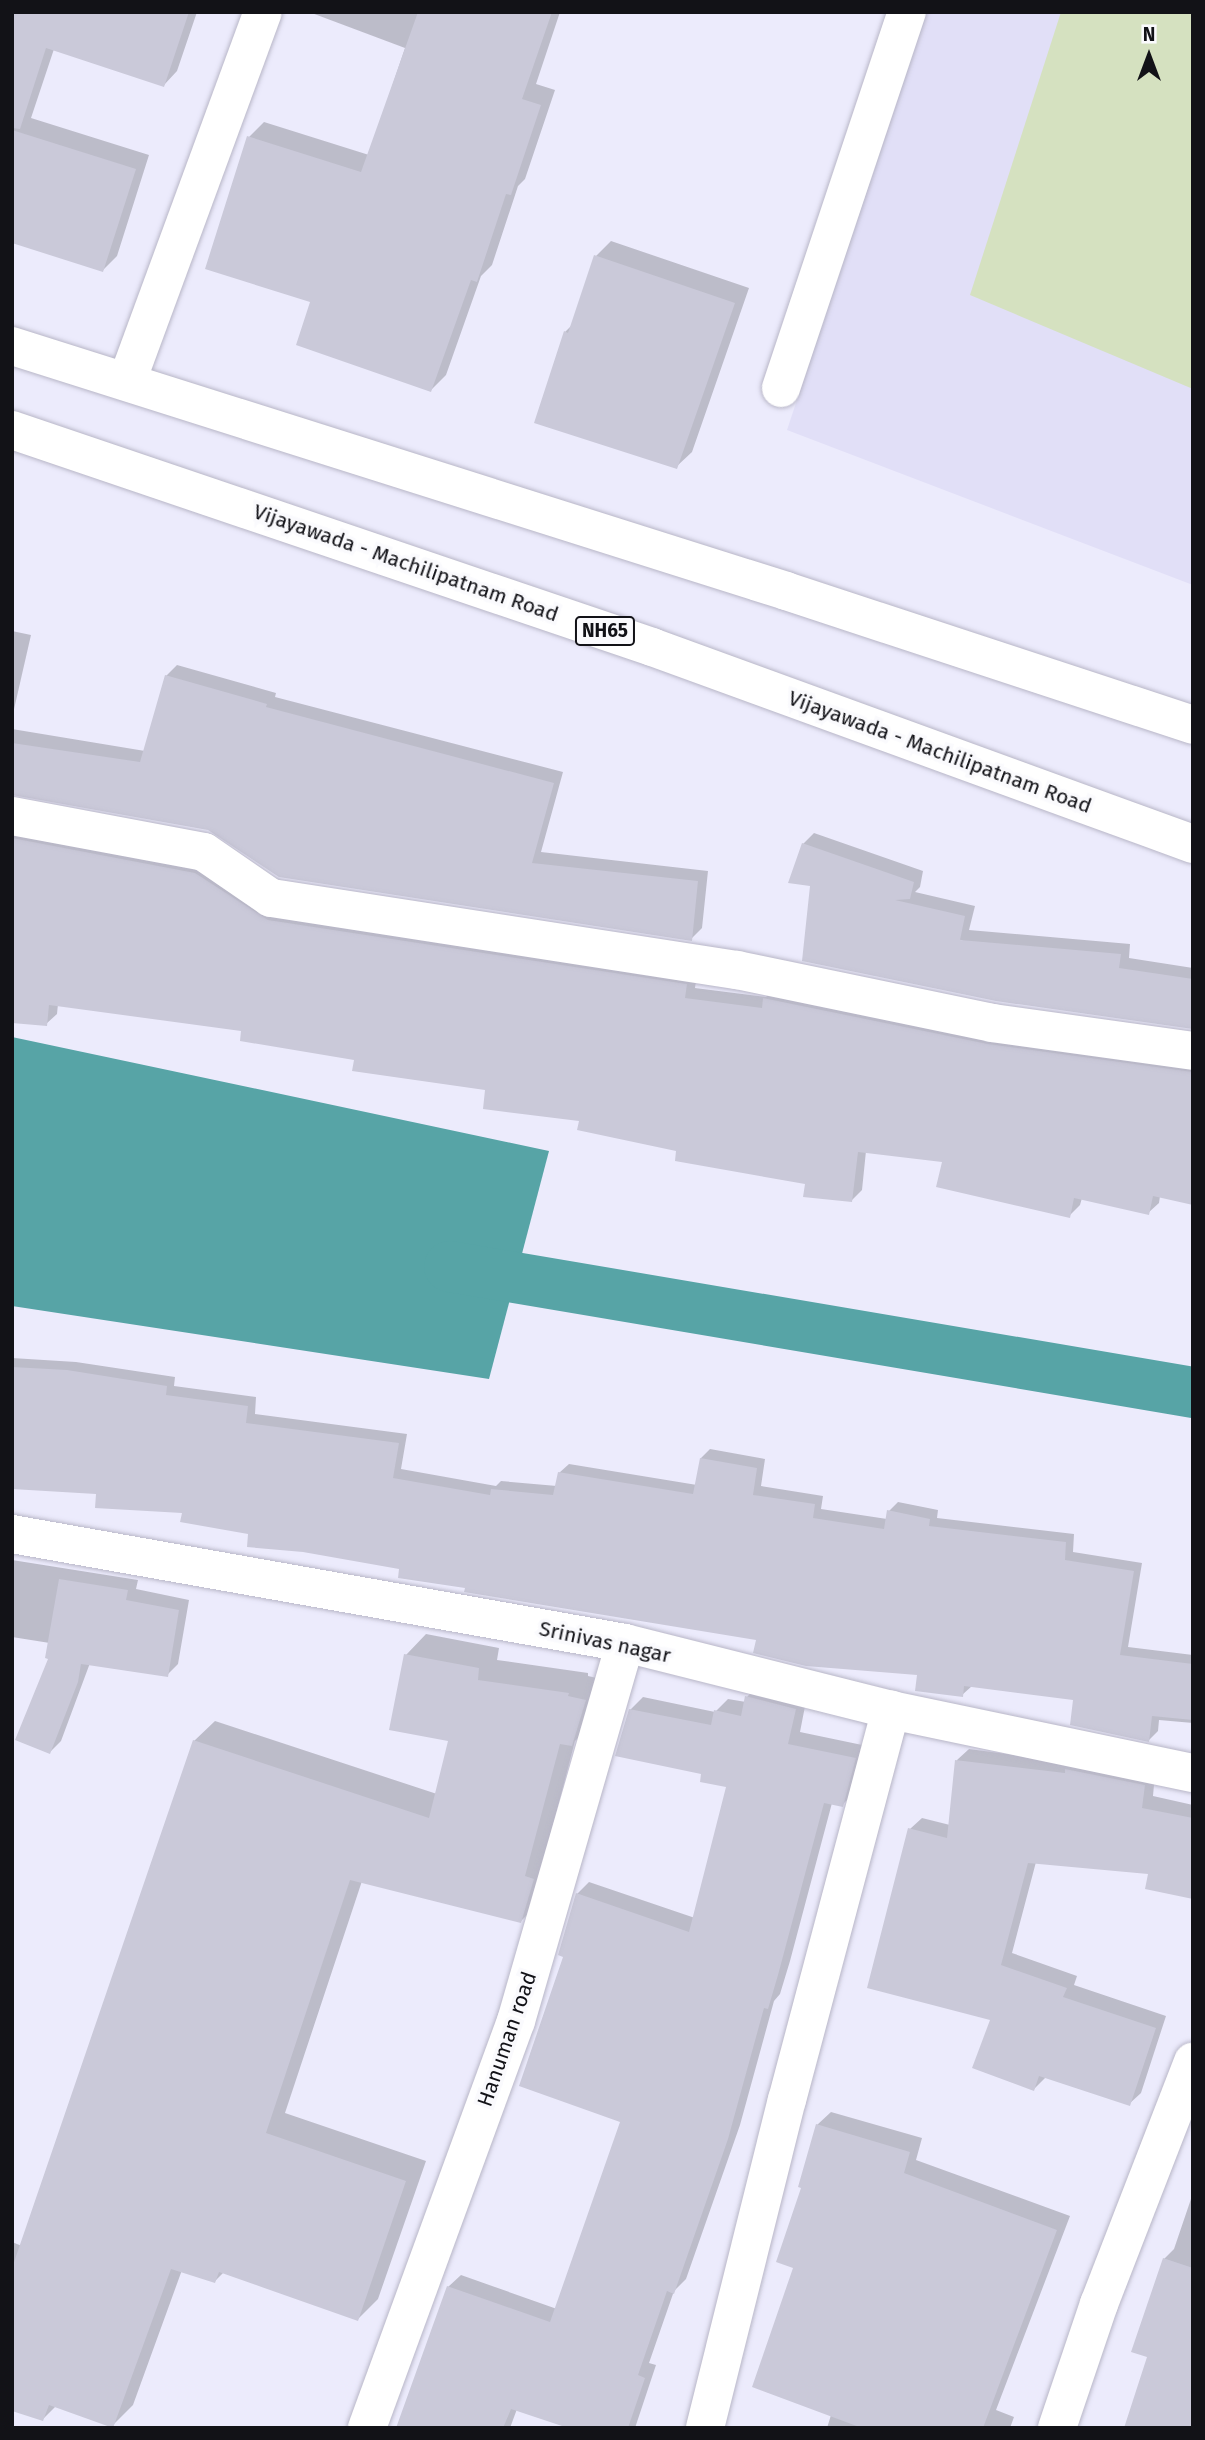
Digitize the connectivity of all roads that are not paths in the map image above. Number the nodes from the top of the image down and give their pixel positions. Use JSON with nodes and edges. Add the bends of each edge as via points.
{"nodes":[{"id":1,"x":263,"y":12,"type":"edge"},
{"id":2,"x":907,"y":12,"type":"edge"},
{"id":3,"x":12,"y":346,"type":"edge"},
{"id":4,"x":127,"y":381,"type":"junction"},
{"id":5,"x":781,"y":388,"type":"dead end"},
{"id":6,"x":12,"y":430,"type":"edge"},
{"id":7,"x":1193,"y":725,"type":"edge"},
{"id":8,"x":12,"y":816,"type":"edge"},
{"id":9,"x":1193,"y":845,"type":"edge"},
{"id":10,"x":1193,"y":1051,"type":"edge"},
{"id":11,"x":12,"y":1534,"type":"edge"},
{"id":12,"x":625,"y":1643,"type":"junction"},
{"id":13,"x":891,"y":1710,"type":"junction"},
{"id":14,"x":1193,"y":1773,"type":"edge"},
{"id":15,"x":1193,"y":2062,"type":"edge"},
{"id":16,"x":367,"y":2428,"type":"edge"},
{"id":17,"x":705,"y":2428,"type":"edge"},
{"id":18,"x":1057,"y":2428,"type":"edge"}],
"edges":[{"from":1,"to":4,"type":"main road"},
{"from":2,"to":5,"type":"main road"},
{"from":3,"to":4,"type":"main road"},
{"from":4,"to":7,"type":"main road"},
{"from":6,"to":9,"type":"main road","name":"Vijayawada - Machilipatnam Road","number":"NH65","via":[[652,647]]},
{"from":8,"to":10,"type":"main road","via":[[204,852],[271,898],[737,970],[992,1023]]},
{"from":11,"to":12,"type":"main road","name":"Srinivas nagar"},
{"from":12,"to":13,"type":"main road","name":"Srinivas nagar"},
{"from":12,"to":16,"type":"main road","name":"Hanuman road","via":[[516,2021]]},
{"from":13,"to":14,"type":"main road","name":"Srinivas nagar"},
{"from":13,"to":17,"type":"main road"},
{"from":15,"to":18,"type":"main road"}]}
